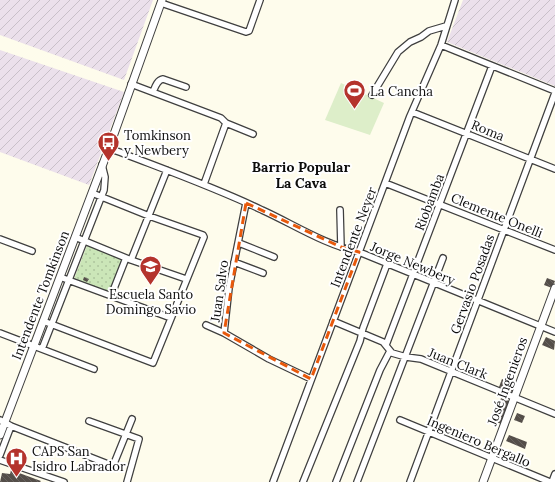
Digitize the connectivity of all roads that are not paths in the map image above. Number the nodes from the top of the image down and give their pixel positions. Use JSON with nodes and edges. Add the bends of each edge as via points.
{"nodes":[{"id":1,"x":260,"y":0,"type":"edge"},
{"id":2,"x":455,"y":0,"type":"edge"},
{"id":3,"x":161,"y":2,"type":"edge"},
{"id":4,"x":446,"y":26,"type":"junction"},
{"id":5,"x":441,"y":45,"type":"junction"},
{"id":6,"x":492,"y":66,"type":"junction"},
{"id":7,"x":131,"y":84,"type":"junction"},
{"id":8,"x":186,"y":87,"type":"dead end"},
{"id":9,"x":153,"y":92,"type":"junction"},
{"id":10,"x":555,"y":92,"type":"edge"},
{"id":11,"x":372,"y":95,"type":"dead end"},
{"id":12,"x":412,"y":112,"type":"junction"},
{"id":13,"x":226,"y":123,"type":"junction"},
{"id":14,"x":466,"y":133,"type":"junction"},
{"id":15,"x":253,"y":134,"type":"dead end"},
{"id":16,"x":109,"y":148,"type":"junction"},
{"id":17,"x":530,"y":159,"type":"junction"},
{"id":18,"x":102,"y":164,"type":"junction"},
{"id":19,"x":555,"y":169,"type":"edge"},
{"id":20,"x":167,"y":170,"type":"junction"},
{"id":21,"x":385,"y":183,"type":"junction"},
{"id":22,"x":204,"y":184,"type":"junction"},
{"id":23,"x":92,"y":193,"type":"junction"},
{"id":24,"x":101,"y":197,"type":"junction"},
{"id":25,"x":246,"y":203,"type":"junction"},
{"id":26,"x":439,"y":204,"type":"junction"},
{"id":27,"x":340,"y":210,"type":"dead end"},
{"id":28,"x":149,"y":216,"type":"junction"},
{"id":29,"x":504,"y":230,"type":"junction"},
{"id":30,"x":75,"y":237,"type":"junction"},
{"id":31,"x":0,"y":239,"type":"edge"},
{"id":32,"x":85,"y":240,"type":"junction"},
{"id":33,"x":239,"y":243,"type":"junction"},
{"id":34,"x":341,"y":248,"type":"junction"},
{"id":35,"x":555,"y":250,"type":"edge"},
{"id":36,"x":32,"y":251,"type":"dead end"},
{"id":37,"x":359,"y":252,"type":"junction"},
{"id":38,"x":274,"y":256,"type":"dead end"},
{"id":39,"x":442,"y":258,"type":"dead end"},
{"id":40,"x":129,"y":259,"type":"junction"},
{"id":41,"x":234,"y":262,"type":"junction"},
{"id":42,"x":387,"y":264,"type":"junction"},
{"id":43,"x":263,"y":273,"type":"dead end"},
{"id":44,"x":412,"y":275,"type":"junction"},
{"id":45,"x":60,"y":277,"type":"junction"},
{"id":46,"x":186,"y":279,"type":"junction"},
{"id":47,"x":69,"y":280,"type":"junction"},
{"id":48,"x":433,"y":283,"type":"junction"},
{"id":49,"x":555,"y":288,"type":"edge"},
{"id":50,"x":111,"y":296,"type":"junction"},
{"id":51,"x":477,"y":301,"type":"junction"},
{"id":52,"x":171,"y":318,"type":"junction"},
{"id":53,"x":43,"y":321,"type":"junction"},
{"id":54,"x":333,"y":321,"type":"junction"},
{"id":55,"x":51,"y":324,"type":"junction"},
{"id":56,"x":206,"y":325,"type":"dead end"},
{"id":57,"x":540,"y":326,"type":"junction"},
{"id":58,"x":555,"y":332,"type":"edge"},
{"id":59,"x":0,"y":333,"type":"edge"},
{"id":60,"x":224,"y":333,"type":"junction"},
{"id":61,"x":362,"y":334,"type":"junction"},
{"id":62,"x":34,"y":345,"type":"junction"},
{"id":63,"x":386,"y":345,"type":"junction"},
{"id":64,"x":42,"y":349,"type":"junction"},
{"id":65,"x":390,"y":351,"type":"junction"},
{"id":66,"x":406,"y":357,"type":"junction"},
{"id":67,"x":94,"y":368,"type":"dead end"},
{"id":68,"x":451,"y":372,"type":"junction"},
{"id":69,"x":311,"y":379,"type":"junction"},
{"id":70,"x":514,"y":398,"type":"junction"},
{"id":71,"x":555,"y":414,"type":"edge"},
{"id":72,"x":132,"y":419,"type":"dead end"},
{"id":73,"x":400,"y":420,"type":"dead end"},
{"id":74,"x":89,"y":421,"type":"dead end"},
{"id":75,"x":5,"y":423,"type":"edge"},
{"id":76,"x":429,"y":431,"type":"junction"},
{"id":77,"x":125,"y":434,"type":"junction"},
{"id":78,"x":0,"y":435,"type":"edge"},
{"id":79,"x":0,"y":455,"type":"edge"},
{"id":80,"x":492,"y":458,"type":"junction"},
{"id":81,"x":0,"y":460,"type":"edge"},
{"id":82,"x":555,"y":474,"type":"edge"},
{"id":83,"x":64,"y":482,"type":"edge"},
{"id":84,"x":127,"y":482,"type":"edge"},
{"id":85,"x":273,"y":482,"type":"edge"},
{"id":86,"x":303,"y":482,"type":"edge"},
{"id":87,"x":336,"y":482,"type":"edge"},
{"id":88,"x":357,"y":482,"type":"edge"},
{"id":89,"x":410,"y":482,"type":"edge"},
{"id":90,"x":483,"y":482,"type":"edge"},
{"id":91,"x":551,"y":482,"type":"edge"}],
"edges":[{"from":1,"to":3,"type":"street","via":[[249,31],[246,32]]},
{"from":2,"to":4,"type":"street","name":"Intendente Neyer"},
{"from":3,"to":7,"type":"street","name":"Intendente Tomkinson"},
{"from":4,"to":5,"type":"street","name":"Intendente Neyer"},
{"from":4,"to":11,"type":"street","via":[[430,30],[398,52]]},
{"from":5,"to":6,"type":"street"},
{"from":5,"to":12,"type":"street","name":"Intendente Neyer"},
{"from":6,"to":10,"type":"street"},
{"from":6,"to":14,"type":"street","name":"Riobamba"},
{"from":7,"to":9,"type":"street"},
{"from":7,"to":16,"type":"street","name":"Intendente Tomkinson"},
{"from":8,"to":9,"type":"street","via":[[160,79]]},
{"from":9,"to":13,"type":"street","via":[[221,118]]},
{"from":10,"to":17,"type":"street","name":"Gervasio Posadas"},
{"from":12,"to":14,"type":"street","name":"Roma"},
{"from":12,"to":21,"type":"street","name":"Intendente Neyer"},
{"from":13,"to":15,"type":"street"},
{"from":13,"to":22,"type":"street"},
{"from":14,"to":17,"type":"street","name":"Roma"},
{"from":14,"to":26,"type":"street","name":"Riobamba"},
{"from":16,"to":18,"type":"street","name":"Intendente Tomkinson"},
{"from":16,"to":20,"type":"street","name":"Jorge Newbery"},
{"from":17,"to":19,"type":"street","name":"Roma"},
{"from":17,"to":29,"type":"street","name":"Gervasio Posadas"},
{"from":18,"to":23,"type":"street","name":"Intendente Tomkinson"},
{"from":18,"to":24,"type":"street","name":"Intendente Tomkinson","via":[[105,183]]},
{"from":20,"to":22,"type":"street","name":"Jorge Newbery"},
{"from":20,"to":28,"type":"street"},
{"from":21,"to":26,"type":"street","name":"Clemente Onelli"},
{"from":21,"to":37,"type":"street","name":"Intendente Neyer"},
{"from":22,"to":25,"type":"street","name":"Jorge Newbery"},
{"from":23,"to":24,"type":"street"},
{"from":23,"to":30,"type":"street","name":"Intendente Tomkinson"},
{"from":24,"to":28,"type":"street"},
{"from":24,"to":32,"type":"street","name":"Intendente Tomkinson"},
{"from":25,"to":33,"type":"street","name":"Juan Salvo"},
{"from":25,"to":34,"type":"street","name":"Jorge Newbery"},
{"from":26,"to":29,"type":"street","name":"Clemente Onelli"},
{"from":26,"to":44,"type":"street","name":"Riobamba"},
{"from":27,"to":34,"type":"street"},
{"from":28,"to":40,"type":"street"},
{"from":28,"to":46,"type":"street","via":[[204,236]]},
{"from":29,"to":35,"type":"street","name":"Clemente Onelli"},
{"from":29,"to":51,"type":"street","name":"Gervasio Posadas"},
{"from":30,"to":32,"type":"street"},
{"from":30,"to":45,"type":"street","name":"Intendente Tomkinson"},
{"from":31,"to":36,"type":"street"},
{"from":32,"to":40,"type":"street"},
{"from":32,"to":47,"type":"street","name":"Intendente Tomkinson"},
{"from":33,"to":38,"type":"street"},
{"from":33,"to":41,"type":"street","name":"Juan Salvo"},
{"from":34,"to":37,"type":"street","name":"Jorge Newbery"},
{"from":37,"to":42,"type":"street","name":"Jorge Newbery"},
{"from":37,"to":54,"type":"street","name":"Intendente Neyer"},
{"from":39,"to":48,"type":"street"},
{"from":40,"to":46,"type":"street"},
{"from":40,"to":50,"type":"street"},
{"from":41,"to":43,"type":"street"},
{"from":41,"to":60,"type":"street","name":"Juan Salvo"},
{"from":42,"to":44,"type":"street","name":"Jorge Newbery"},
{"from":42,"to":61,"type":"street"},
{"from":44,"to":48,"type":"street","name":"Jorge Newbery"},
{"from":44,"to":63,"type":"street","name":"Riobamba"},
{"from":45,"to":47,"type":"street"},
{"from":45,"to":53,"type":"street","name":"Intendente Tomkinson"},
{"from":46,"to":52,"type":"street"},
{"from":47,"to":50,"type":"street"},
{"from":47,"to":55,"type":"street","name":"Intendente Tomkinson"},
{"from":48,"to":51,"type":"street","name":"Jorge Newbery"},
{"from":48,"to":66,"type":"street"},
{"from":49,"to":57,"type":"street","name":"José Ingenieros"},
{"from":50,"to":52,"type":"street"},
{"from":51,"to":57,"type":"street","name":"Jorge Newbery"},
{"from":51,"to":68,"type":"street","name":"Gervasio Posadas"},
{"from":52,"to":55,"type":"street","via":[[153,363]]},
{"from":53,"to":55,"type":"street"},
{"from":53,"to":62,"type":"street","name":"Intendente Tomkinson"},
{"from":54,"to":61,"type":"street"},
{"from":54,"to":69,"type":"street","name":"Intendente Neyer"},
{"from":55,"to":64,"type":"street","name":"Intendente Tomkinson"},
{"from":56,"to":60,"type":"street"},
{"from":57,"to":58,"type":"street","name":"Jorge Newbery"},
{"from":57,"to":70,"type":"street","name":"José Ingenieros"},
{"from":59,"to":62,"type":"street"},
{"from":60,"to":69,"type":"street","name":"Juan Salvo"},
{"from":61,"to":63,"type":"street"},
{"from":61,"to":86,"type":"street"},
{"from":62,"to":64,"type":"street"},
{"from":62,"to":75,"type":"street","name":"Intendente Tomkinson"},
{"from":63,"to":65,"type":"street"},
{"from":64,"to":67,"type":"street"},
{"from":65,"to":66,"type":"street","name":"Juan Clark"},
{"from":65,"to":87,"type":"street","via":[[380,370]]},
{"from":66,"to":68,"type":"street","name":"Juan Clark","via":[[421,359]]},
{"from":66,"to":88,"type":"street"},
{"from":68,"to":70,"type":"street","name":"Juan Clark"},
{"from":68,"to":76,"type":"street","name":"Gervasio Posadas"},
{"from":69,"to":85,"type":"street","name":"Intendente Neyer"},
{"from":70,"to":71,"type":"street","name":"Juan Clark"},
{"from":70,"to":80,"type":"street","name":"José Ingenieros"},
{"from":72,"to":77,"type":"street"},
{"from":73,"to":76,"type":"street","name":"Ingeniero Bergallo"},
{"from":74,"to":77,"type":"street"},
{"from":75,"to":77,"type":"street","via":[[112,466]]},
{"from":75,"to":78,"type":"street","name":"Intendente Tomkinson"},
{"from":75,"to":79,"type":"street","name":"Intendente Tomkinson"},
{"from":76,"to":80,"type":"street","name":"Ingeniero Bergallo"},
{"from":76,"to":89,"type":"street","name":"Gervasio Posadas"},
{"from":77,"to":84,"type":"street","via":[[138,437],[140,440]]},
{"from":80,"to":90,"type":"street","name":"José Ingenieros"},
{"from":80,"to":91,"type":"street","name":"Ingeniero Bergallo"},
{"from":81,"to":83,"type":"street"},
{"from":82,"to":91,"type":"street"}]}
